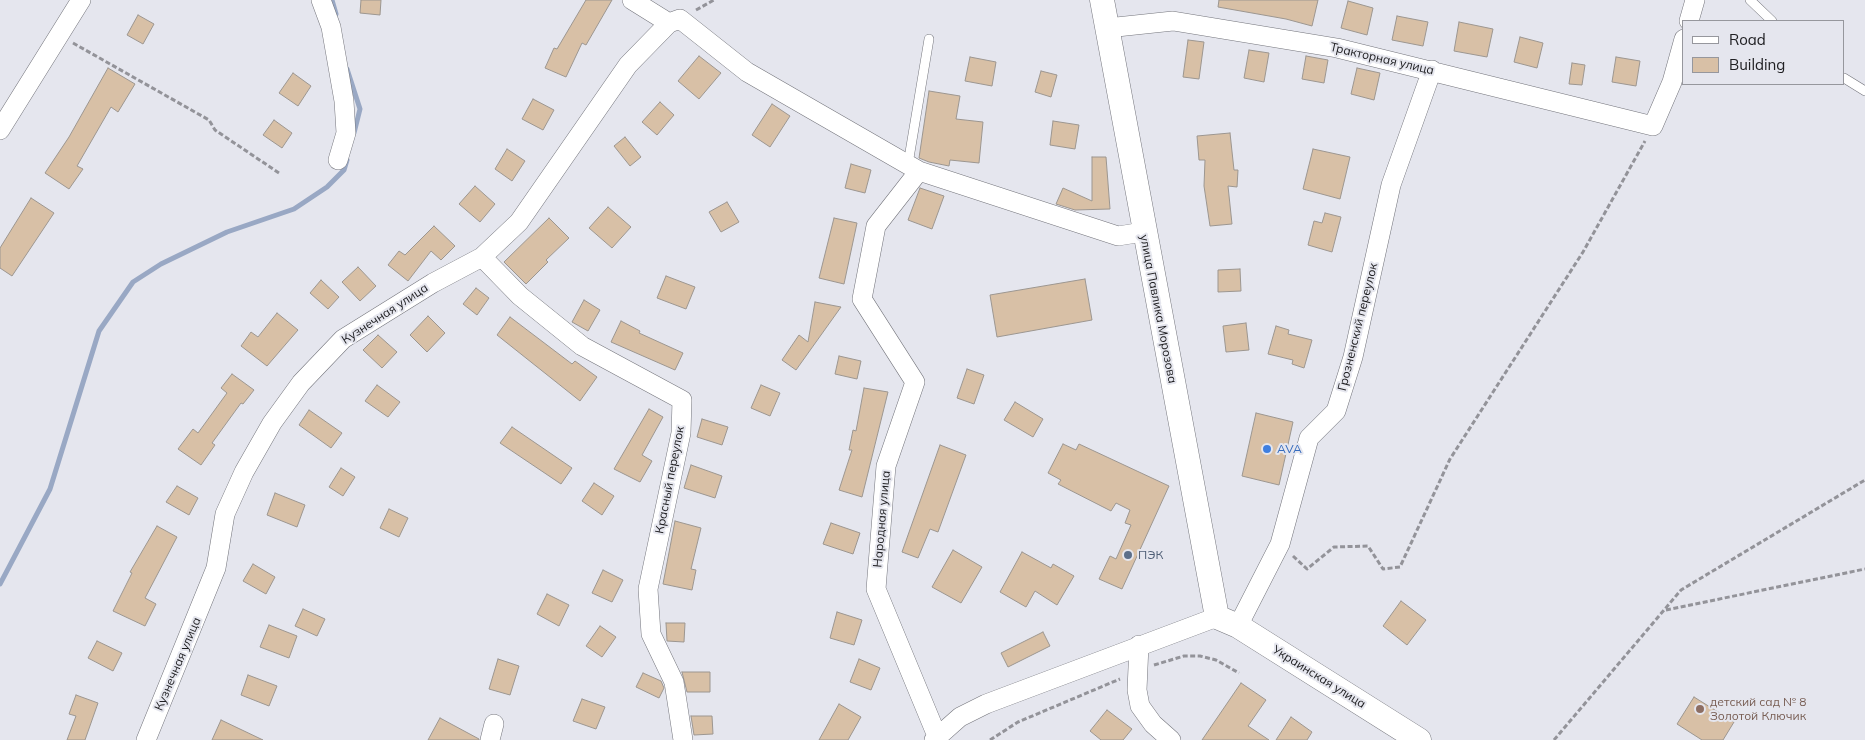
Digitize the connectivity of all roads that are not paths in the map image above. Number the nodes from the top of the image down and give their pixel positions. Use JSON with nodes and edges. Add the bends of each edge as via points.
{"nodes":[{"id":1,"x":81,"y":0,"type":"edge"},
{"id":2,"x":321,"y":0,"type":"edge"},
{"id":3,"x":632,"y":0,"type":"edge"},
{"id":4,"x":1102,"y":0,"type":"edge"},
{"id":5,"x":1695,"y":0,"type":"edge"},
{"id":6,"x":1750,"y":0,"type":"edge"},
{"id":7,"x":1689,"y":20,"type":"edge"},
{"id":8,"x":1771,"y":20,"type":"edge"},
{"id":9,"x":669,"y":24,"type":"junction"},
{"id":10,"x":1107,"y":28,"type":"junction"},
{"id":11,"x":929,"y":39,"type":"dead end"},
{"id":12,"x":1682,"y":46,"type":"edge"},
{"id":13,"x":1432,"y":70,"type":"junction"},
{"id":14,"x":1845,"y":79,"type":"edge"},
{"id":15,"x":1865,"y":91,"type":"edge"},
{"id":16,"x":0,"y":130,"type":"edge"},
{"id":17,"x":338,"y":160,"type":"dead end"},
{"id":18,"x":914,"y":167,"type":"junction"},
{"id":19,"x":1143,"y":232,"type":"junction"},
{"id":20,"x":482,"y":257,"type":"junction"},
{"id":21,"x":1227,"y":622,"type":"junction"},
{"id":22,"x":1138,"y":645,"type":"junction"},
{"id":23,"x":936,"y":738,"type":"edge"},
{"id":24,"x":146,"y":740,"type":"edge"},
{"id":25,"x":683,"y":740,"type":"edge"},
{"id":26,"x":1172,"y":740,"type":"edge"},
{"id":27,"x":1419,"y":740,"type":"edge"}],
"edges":[{"from":1,"to":16,"type":"street"},
{"from":2,"to":17,"type":"street","via":[[331,27],[344,100],[346,133]]},
{"from":3,"to":9,"type":"street"},
{"from":4,"to":10,"type":"street","name":"улица Павлика Морозова"},
{"from":5,"to":7,"type":"street"},
{"from":6,"to":8,"type":"lane"},
{"from":9,"to":18,"type":"street","via":[[680,19],[747,72]]},
{"from":9,"to":20,"type":"street","name":"Кузнечная улица","via":[[628,65],[519,222]]},
{"from":10,"to":13,"type":"street","name":"Тракторная улица","via":[[1173,21],[1337,48]]},
{"from":10,"to":19,"type":"street","name":"улица Павлика Морозова"},
{"from":11,"to":18,"type":"lane"},
{"from":12,"to":13,"type":"street","name":"Тракторная улица","via":[[1672,82],[1653,126]]},
{"from":13,"to":21,"type":"street","name":"Грозненский переулок","via":[[1391,185],[1353,357],[1336,411],[1309,438],[1280,544]]},
{"from":14,"to":15,"type":"lane"},
{"from":18,"to":19,"type":"street","via":[[1118,236]]},
{"from":18,"to":23,"type":"street","name":"Народная улица","via":[[876,226],[862,299],[915,382],[886,466],[876,589]]},
{"from":19,"to":21,"type":"street","name":"улица Павлика Морозова"},
{"from":20,"to":24,"type":"street","name":"Кузнечная улица","via":[[433,283],[343,339],[301,383],[272,423],[225,514],[216,568]]},
{"from":20,"to":25,"type":"street","name":"Красный переулок","via":[[520,296],[582,346],[682,400],[681,432],[648,589],[651,634],[674,682]]},
{"from":21,"to":22,"type":"street","name":"Народная улица"},
{"from":21,"to":27,"type":"street","name":"Украинская улица"},
{"from":22,"to":23,"type":"street","name":"Народная улица","via":[[986,704],[960,716]]},
{"from":22,"to":26,"type":"street","via":[[1140,706],[1153,724]]}]}
